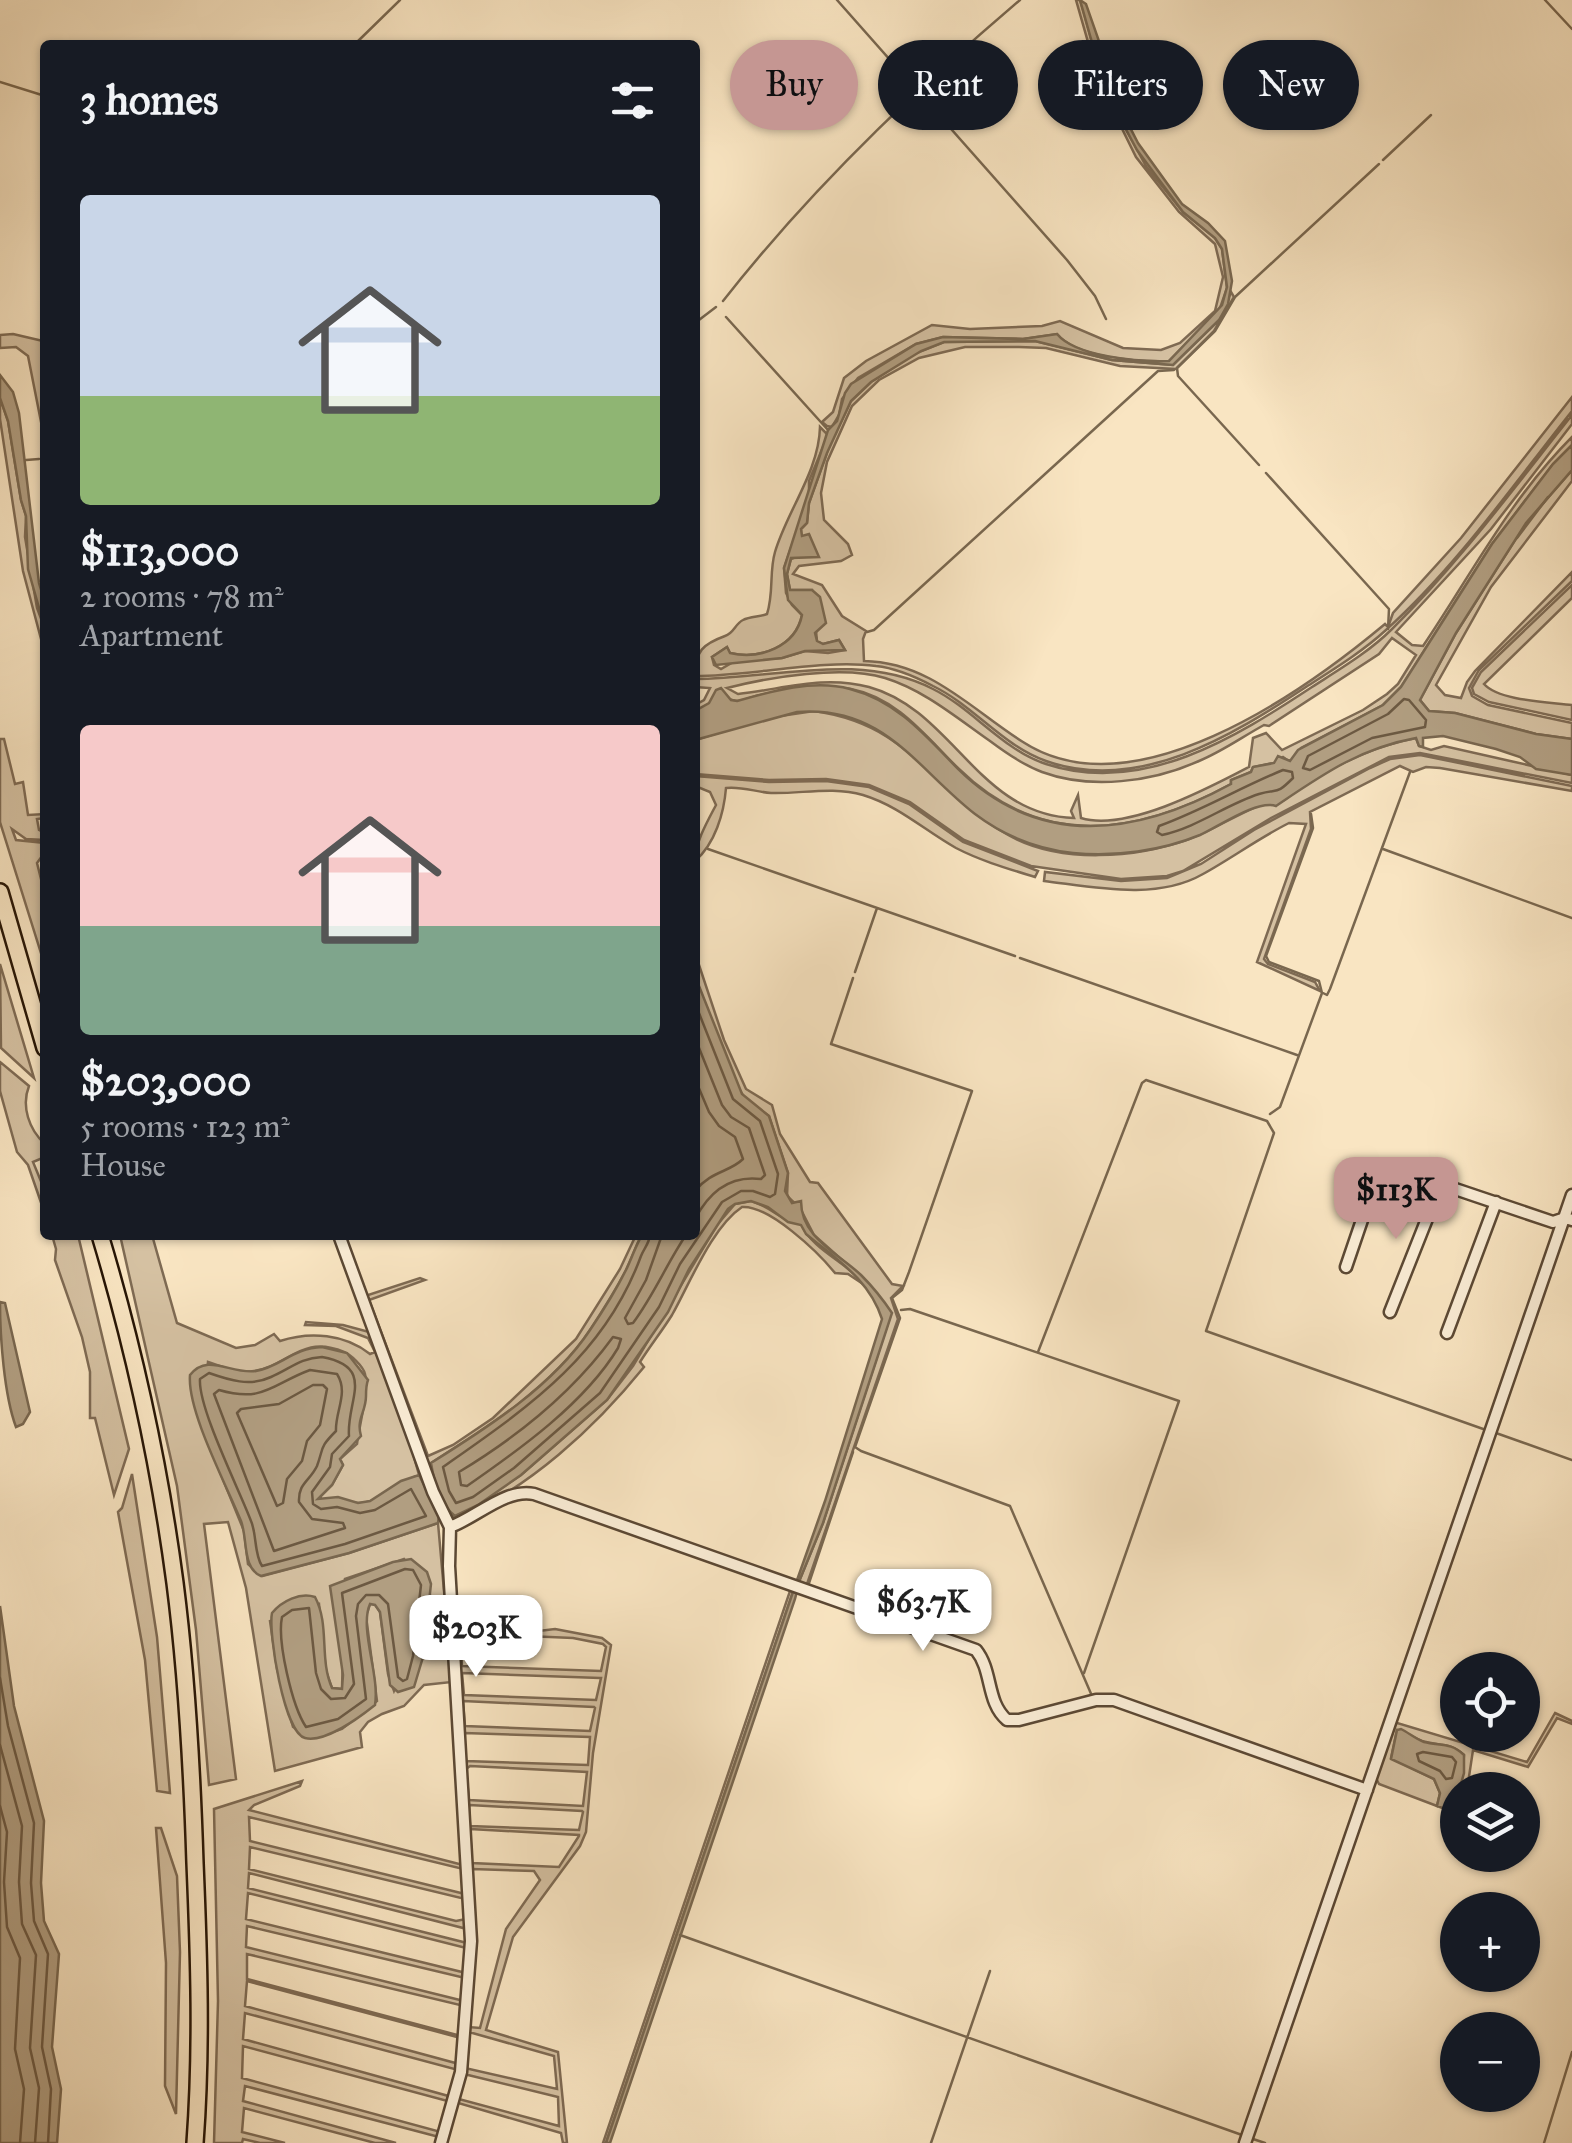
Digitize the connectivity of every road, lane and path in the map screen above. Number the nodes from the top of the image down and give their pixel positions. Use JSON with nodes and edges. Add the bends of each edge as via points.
{"nodes":[{"id":1,"x":0,"y":892,"type":"edge"},
{"id":2,"x":40,"y":1031,"type":"edge"},
{"id":3,"x":1440,"y":1186,"type":"junction"},
{"id":4,"x":1572,"y":1195,"type":"edge"},
{"id":5,"x":1496,"y":1202,"type":"junction"},
{"id":6,"x":1568,"y":1219,"type":"edge"},
{"id":7,"x":101,"y":1240,"type":"edge"},
{"id":8,"x":341,"y":1240,"type":"edge"},
{"id":9,"x":1346,"y":1268,"type":"dead end"},
{"id":10,"x":1390,"y":1312,"type":"dead end"},
{"id":11,"x":1447,"y":1332,"type":"dead end"},
{"id":12,"x":450,"y":1527,"type":"junction"},
{"id":13,"x":1367,"y":1790,"type":"junction"},
{"id":14,"x":195,"y":2143,"type":"edge"},
{"id":15,"x":442,"y":2143,"type":"edge"},
{"id":16,"x":1245,"y":2143,"type":"edge"}],
"edges":[{"from":1,"to":2,"type":"highway"},
{"from":3,"to":5,"type":"street"},
{"from":3,"to":9,"type":"street","via":[[1384,1165]]},
{"from":3,"to":10,"type":"street"},
{"from":4,"to":6,"type":"street"},
{"from":5,"to":6,"type":"street","via":[[1553,1222]]},
{"from":5,"to":11,"type":"street"},
{"from":6,"to":13,"type":"street"},
{"from":7,"to":14,"type":"highway","via":[[138,1381],[175,1584],[200,1964]]},
{"from":8,"to":12,"type":"street"},
{"from":12,"to":13,"type":"street","via":[[515,1492],[534,1494],[976,1650],[996,1708],[1007,1720],[1114,1700]]},
{"from":12,"to":15,"type":"street","via":[[471,1929],[461,2072]]},
{"from":13,"to":16,"type":"street"}]}
